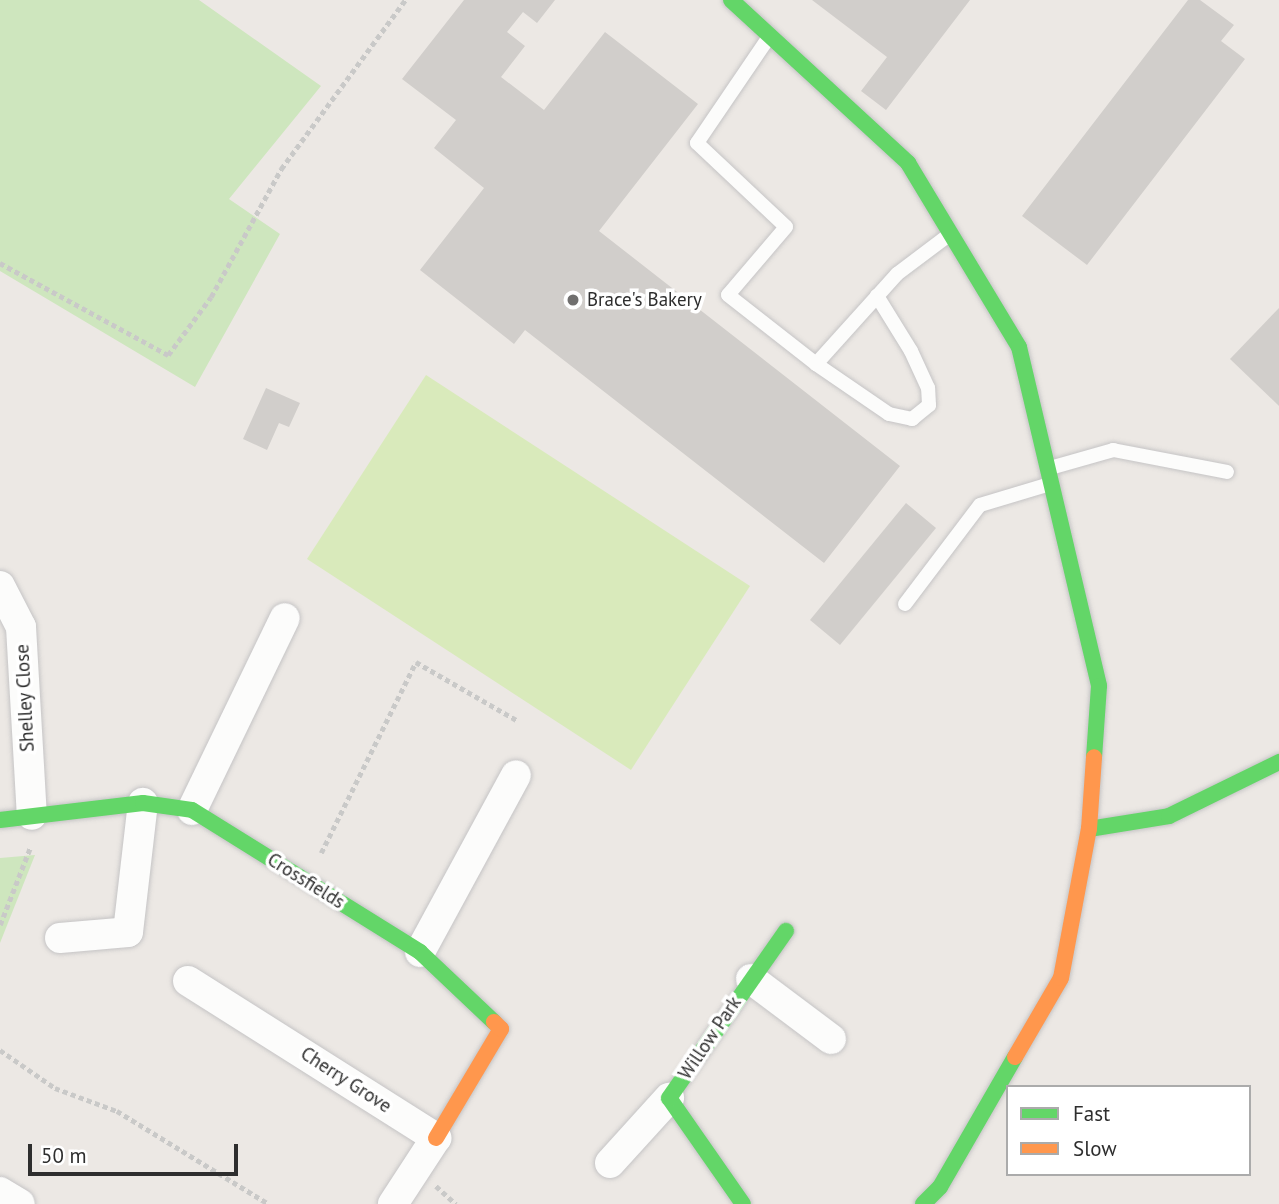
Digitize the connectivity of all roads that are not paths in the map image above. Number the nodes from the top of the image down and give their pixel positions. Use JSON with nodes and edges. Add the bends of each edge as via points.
{"nodes":[{"id":1,"x":731,"y":0,"type":"edge"},
{"id":2,"x":772,"y":34,"type":"junction"},
{"id":3,"x":950,"y":234,"type":"junction"},
{"id":4,"x":877,"y":296,"type":"junction"},
{"id":5,"x":816,"y":364,"type":"junction"},
{"id":6,"x":1227,"y":472,"type":"dead end"},
{"id":7,"x":1050,"y":475,"type":"junction"},
{"id":8,"x":0,"y":586,"type":"edge"},
{"id":9,"x":905,"y":604,"type":"dead end"},
{"id":10,"x":285,"y":618,"type":"dead end"},
{"id":11,"x":1279,"y":762,"type":"edge"},
{"id":12,"x":516,"y":775,"type":"dead end"},
{"id":13,"x":143,"y":803,"type":"junction"},
{"id":14,"x":192,"y":810,"type":"junction"},
{"id":15,"x":37,"y":815,"type":"junction"},
{"id":16,"x":0,"y":820,"type":"edge"},
{"id":17,"x":1089,"y":829,"type":"junction"},
{"id":18,"x":786,"y":931,"type":"dead end"},
{"id":19,"x":60,"y":937,"type":"dead end"},
{"id":20,"x":420,"y":952,"type":"junction"},
{"id":21,"x":751,"y":979,"type":"junction"},
{"id":22,"x":188,"y":981,"type":"dead end"},
{"id":23,"x":831,"y":1039,"type":"dead end"},
{"id":24,"x":669,"y":1098,"type":"junction"},
{"id":25,"x":436,"y":1138,"type":"junction"},
{"id":26,"x":610,"y":1163,"type":"dead end"},
{"id":27,"x":0,"y":1192,"type":"edge"},
{"id":28,"x":938,"y":1198,"type":"edge"},
{"id":29,"x":20,"y":1204,"type":"edge"},
{"id":30,"x":393,"y":1204,"type":"edge"},
{"id":31,"x":743,"y":1204,"type":"edge"}],
"edges":[{"from":1,"to":2,"type":"street"},
{"from":2,"to":3,"type":"street","via":[[908,163]]},
{"from":2,"to":5,"type":"lane","via":[[697,143],[786,227],[728,295]]},
{"from":3,"to":4,"type":"lane","via":[[897,274]]},
{"from":3,"to":7,"type":"street","via":[[1019,347]]},
{"from":4,"to":5,"type":"lane"},
{"from":4,"to":5,"type":"lane","via":[[917,363],[928,388],[929,405],[912,419],[889,414]]},
{"from":6,"to":7,"type":"lane","via":[[1113,450]]},
{"from":7,"to":9,"type":"lane","via":[[980,505]]},
{"from":7,"to":17,"type":"street","via":[[1098,686]]},
{"from":8,"to":15,"type":"street","name":"Shelley Close","via":[[21,626]]},
{"from":10,"to":14,"type":"street"},
{"from":11,"to":17,"type":"street","via":[[1169,816]]},
{"from":12,"to":20,"type":"street"},
{"from":13,"to":14,"type":"street","name":"Crossfields"},
{"from":13,"to":15,"type":"street","name":"Crossfields"},
{"from":13,"to":19,"type":"street","via":[[128,932]]},
{"from":14,"to":20,"type":"street","name":"Crossfields"},
{"from":15,"to":16,"type":"street","name":"Crossfields"},
{"from":17,"to":28,"type":"street","via":[[1061,978]]},
{"from":18,"to":21,"type":"street","name":"Willow Park"},
{"from":20,"to":25,"type":"street","name":"Crossfields","via":[[501,1029]]},
{"from":21,"to":23,"type":"street","name":"Willow Park"},
{"from":21,"to":24,"type":"street","name":"Willow Park"},
{"from":22,"to":25,"type":"street","name":"Cherry Grove"},
{"from":24,"to":26,"type":"street","name":"Willow Park"},
{"from":24,"to":31,"type":"street","name":"Willow Park"},
{"from":25,"to":30,"type":"street"},
{"from":27,"to":29,"type":"street"}]}
